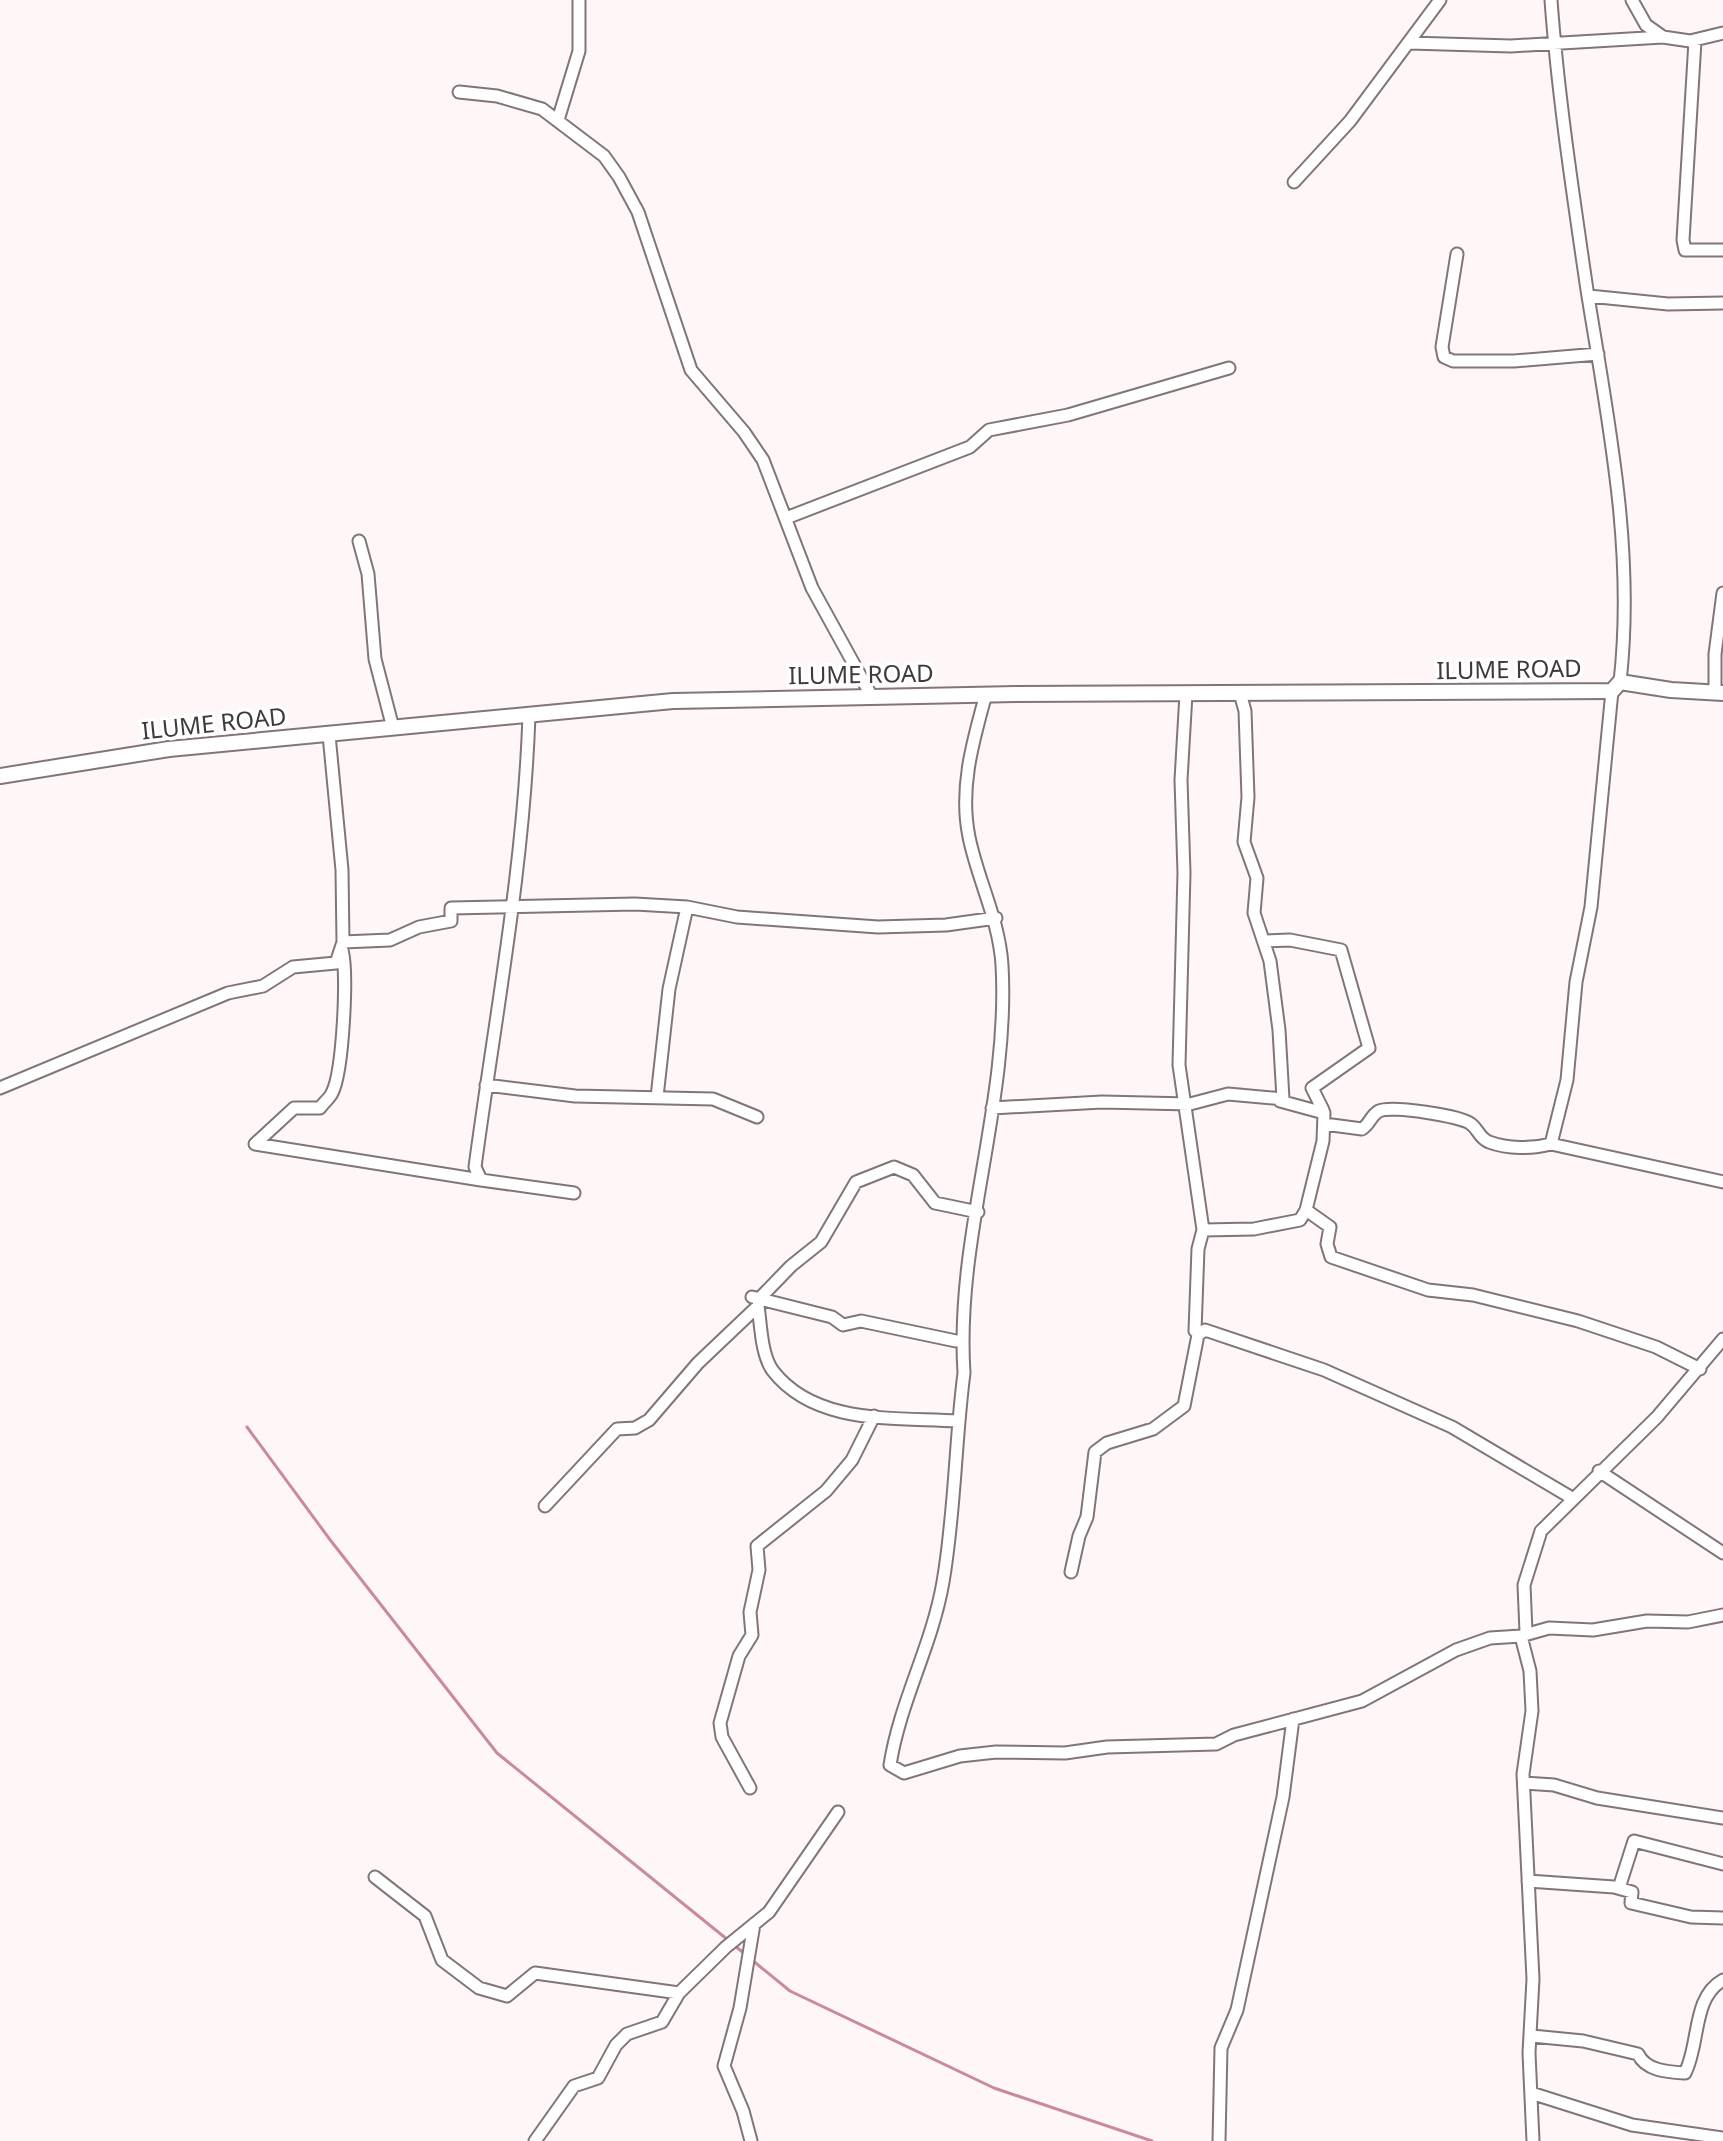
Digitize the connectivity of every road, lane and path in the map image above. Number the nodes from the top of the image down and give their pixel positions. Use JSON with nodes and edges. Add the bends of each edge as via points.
{"nodes":[{"id":1,"x":579,"y":0,"type":"edge"},
{"id":2,"x":1440,"y":0,"type":"edge"},
{"id":3,"x":1551,"y":0,"type":"edge"},
{"id":4,"x":1632,"y":0,"type":"edge"},
{"id":5,"x":1723,"y":33,"type":"edge"},
{"id":6,"x":1663,"y":37,"type":"junction"},
{"id":7,"x":1695,"y":41,"type":"junction"},
{"id":8,"x":1410,"y":43,"type":"junction"},
{"id":9,"x":1556,"y":45,"type":"junction"},
{"id":10,"x":459,"y":92,"type":"dead end"},
{"id":11,"x":558,"y":120,"type":"junction"},
{"id":12,"x":1294,"y":182,"type":"dead end"},
{"id":13,"x":1723,"y":250,"type":"edge"},
{"id":14,"x":1457,"y":254,"type":"dead end"},
{"id":15,"x":1589,"y":296,"type":"junction"},
{"id":16,"x":1723,"y":303,"type":"edge"},
{"id":17,"x":1598,"y":354,"type":"junction"},
{"id":18,"x":1229,"y":368,"type":"dead end"},
{"id":19,"x":786,"y":518,"type":"junction"},
{"id":20,"x":359,"y":541,"type":"dead end"},
{"id":21,"x":1723,"y":593,"type":"edge"},
{"id":22,"x":1616,"y":687,"type":"junction"},
{"id":23,"x":1719,"y":692,"type":"edge"},
{"id":24,"x":1240,"y":693,"type":"junction"},
{"id":25,"x":986,"y":694,"type":"junction"},
{"id":26,"x":1186,"y":694,"type":"junction"},
{"id":27,"x":872,"y":697,"type":"junction"},
{"id":28,"x":529,"y":715,"type":"junction"},
{"id":29,"x":393,"y":728,"type":"junction"},
{"id":30,"x":329,"y":735,"type":"junction"},
{"id":31,"x":0,"y":776,"type":"edge"},
{"id":32,"x":513,"y":905,"type":"junction"},
{"id":33,"x":687,"y":907,"type":"junction"},
{"id":34,"x":996,"y":918,"type":"junction"},
{"id":35,"x":1265,"y":941,"type":"junction"},
{"id":36,"x":342,"y":946,"type":"junction"},
{"id":37,"x":486,"y":1085,"type":"junction"},
{"id":38,"x":0,"y":1088,"type":"edge"},
{"id":39,"x":657,"y":1097,"type":"junction"},
{"id":40,"x":1280,"y":1101,"type":"junction"},
{"id":41,"x":1184,"y":1104,"type":"junction"},
{"id":42,"x":992,"y":1108,"type":"junction"},
{"id":43,"x":1323,"y":1110,"type":"junction"},
{"id":44,"x":757,"y":1117,"type":"dead end"},
{"id":45,"x":1324,"y":1124,"type":"junction"},
{"id":46,"x":1551,"y":1144,"type":"junction"},
{"id":47,"x":481,"y":1180,"type":"junction"},
{"id":48,"x":1723,"y":1182,"type":"edge"},
{"id":49,"x":574,"y":1193,"type":"dead end"},
{"id":50,"x":1306,"y":1210,"type":"junction"},
{"id":51,"x":978,"y":1212,"type":"junction"},
{"id":52,"x":1203,"y":1230,"type":"junction"},
{"id":53,"x":757,"y":1300,"type":"junction"},
{"id":54,"x":1195,"y":1331,"type":"dead end"},
{"id":55,"x":1723,"y":1340,"type":"edge"},
{"id":56,"x":956,"y":1341,"type":"dead end"},
{"id":57,"x":1700,"y":1369,"type":"junction"},
{"id":58,"x":874,"y":1416,"type":"junction"},
{"id":59,"x":958,"y":1421,"type":"junction"},
{"id":60,"x":1599,"y":1471,"type":"junction"},
{"id":61,"x":1572,"y":1498,"type":"junction"},
{"id":62,"x":545,"y":1506,"type":"dead end"},
{"id":63,"x":1723,"y":1553,"type":"edge"},
{"id":64,"x":1071,"y":1572,"type":"dead end"},
{"id":65,"x":1723,"y":1615,"type":"edge"},
{"id":66,"x":1524,"y":1634,"type":"junction"},
{"id":67,"x":1293,"y":1719,"type":"junction"},
{"id":68,"x":1524,"y":1783,"type":"junction"},
{"id":69,"x":750,"y":1788,"type":"dead end"},
{"id":70,"x":838,"y":1812,"type":"dead end"},
{"id":71,"x":1723,"y":1818,"type":"edge"},
{"id":72,"x":1723,"y":1864,"type":"edge"},
{"id":73,"x":375,"y":1877,"type":"dead end"},
{"id":74,"x":1528,"y":1881,"type":"junction"},
{"id":75,"x":1619,"y":1888,"type":"junction"},
{"id":76,"x":1723,"y":1918,"type":"edge"},
{"id":77,"x":755,"y":1923,"type":"junction"},
{"id":78,"x":1723,"y":1980,"type":"edge"},
{"id":79,"x":679,"y":1993,"type":"junction"},
{"id":80,"x":1532,"y":2036,"type":"junction"},
{"id":81,"x":1531,"y":2093,"type":"junction"},
{"id":82,"x":1723,"y":2138,"type":"edge"},
{"id":83,"x":535,"y":2141,"type":"edge"},
{"id":84,"x":751,"y":2141,"type":"edge"},
{"id":85,"x":1219,"y":2141,"type":"edge"},
{"id":86,"x":1533,"y":2141,"type":"edge"}],
"edges":[{"from":1,"to":11,"type":"street","via":[[579,51]]},
{"from":2,"to":8,"type":"street"},
{"from":3,"to":9,"type":"street"},
{"from":4,"to":6,"type":"street","via":[[1646,25]]},
{"from":5,"to":7,"type":"street"},
{"from":6,"to":7,"type":"street"},
{"from":6,"to":9,"type":"street"},
{"from":7,"to":13,"type":"street","via":[[1683,240],[1685,250]]},
{"from":8,"to":9,"type":"street"},
{"from":8,"to":12,"type":"street"},
{"from":9,"to":15,"type":"street"},
{"from":10,"to":11,"type":"street","via":[[518,101]]},
{"from":11,"to":19,"type":"street","via":[[604,156],[630,197],[691,370],[763,460]]},
{"from":14,"to":17,"type":"street","via":[[1444,357],[1514,361]]},
{"from":15,"to":16,"type":"street"},
{"from":15,"to":17,"type":"street"},
{"from":17,"to":22,"type":"street","via":[[1627,593]]},
{"from":18,"to":19,"type":"street","via":[[1068,415],[989,430],[970,447]]},
{"from":19,"to":27,"type":"street","via":[[812,588]]},
{"from":20,"to":29,"type":"street","via":[[368,574],[375,659]]},
{"from":21,"to":23,"type":"street","via":[[1715,654]]},
{"from":22,"to":23,"type":"street","name":"ILUME ROAD"},
{"from":22,"to":24,"type":"street","name":"ILUME ROAD"},
{"from":22,"to":46,"type":"street","via":[[1567,1080]]},
{"from":24,"to":26,"type":"street","name":"ILUME ROAD"},
{"from":24,"to":35,"type":"street","via":[[1248,797],[1244,842],[1257,878],[1254,913]]},
{"from":25,"to":26,"type":"street","name":"ILUME ROAD"},
{"from":25,"to":27,"type":"street","name":"ILUME ROAD"},
{"from":25,"to":34,"type":"street","via":[[968,766],[966,814],[976,864]]},
{"from":26,"to":41,"type":"street","via":[[1179,1045]]},
{"from":27,"to":28,"type":"street","name":"ILUME ROAD","via":[[673,701]]},
{"from":28,"to":29,"type":"street","name":"ILUME ROAD"},
{"from":28,"to":32,"type":"street"},
{"from":29,"to":30,"type":"street","name":"ILUME ROAD"},
{"from":30,"to":31,"type":"street","name":"ILUME ROAD","via":[[169,749]]},
{"from":30,"to":36,"type":"street","via":[[342,870]]},
{"from":32,"to":33,"type":"street"},
{"from":32,"to":36,"type":"street","via":[[451,908],[451,921],[390,940]]},
{"from":32,"to":37,"type":"street"},
{"from":33,"to":34,"type":"street","via":[[737,917],[878,927]]},
{"from":33,"to":39,"type":"street","via":[[669,989]]},
{"from":34,"to":42,"type":"street","via":[[1004,1010]]},
{"from":35,"to":40,"type":"street","via":[[1279,1030],[1284,1095]]},
{"from":35,"to":43,"type":"street","via":[[1341,950],[1369,1048],[1312,1088]]},
{"from":36,"to":38,"type":"street","via":[[336,963],[293,967],[263,986],[228,993]]},
{"from":36,"to":47,"type":"street","via":[[347,971],[332,1093],[320,1108],[294,1108],[255,1144]]},
{"from":37,"to":39,"type":"street","via":[[575,1096]]},
{"from":37,"to":47,"type":"street","via":[[475,1167]]},
{"from":39,"to":44,"type":"street","via":[[713,1099]]},
{"from":40,"to":41,"type":"street","via":[[1228,1094]]},
{"from":40,"to":43,"type":"street"},
{"from":41,"to":42,"type":"street"},
{"from":41,"to":52,"type":"street"},
{"from":42,"to":51,"type":"street"},
{"from":43,"to":45,"type":"street"},
{"from":45,"to":46,"type":"street","via":[[1362,1129],[1374,1114],[1399,1109],[1459,1118],[1491,1143],[1534,1148]]},
{"from":45,"to":50,"type":"street"},
{"from":46,"to":48,"type":"street"},
{"from":47,"to":49,"type":"street"},
{"from":50,"to":52,"type":"street","via":[[1300,1220],[1254,1229]]},
{"from":50,"to":57,"type":"street","via":[[1330,1227],[1328,1253],[1338,1260],[1428,1290],[1473,1295],[1578,1321],[1669,1352]]},
{"from":51,"to":53,"type":"street","via":[[935,1203],[906,1170],[880,1171],[856,1182],[821,1242]]},
{"from":51,"to":59,"type":"street","via":[[965,1265]]},
{"from":52,"to":54,"type":"street"},
{"from":53,"to":56,"type":"street","via":[[832,1317],[843,1325],[861,1321]]},
{"from":53,"to":58,"type":"street","via":[[773,1371],[822,1406]]},
{"from":53,"to":62,"type":"street","via":[[649,1420],[617,1429]]},
{"from":55,"to":57,"type":"street"},
{"from":57,"to":60,"type":"street"},
{"from":58,"to":59,"type":"street"},
{"from":58,"to":69,"type":"street","via":[[852,1460],[826,1491],[757,1546],[752,1635],[739,1656],[720,1723],[722,1737]]},
{"from":59,"to":67,"type":"street","via":[[943,1580],[928,1649],[897,1725],[890,1765],[894,1769],[904,1773],[960,1756],[996,1752],[1216,1744]]},
{"from":60,"to":61,"type":"street"},
{"from":60,"to":63,"type":"street"},
{"from":61,"to":64,"type":"street","via":[[1452,1427],[1324,1370],[1205,1330],[1198,1335],[1184,1406],[1153,1429],[1095,1452],[1087,1517]]},
{"from":61,"to":66,"type":"street","via":[[1541,1531],[1527,1565]]},
{"from":65,"to":66,"type":"street"},
{"from":66,"to":67,"type":"street","via":[[1456,1650],[1362,1701]]},
{"from":66,"to":68,"type":"street","via":[[1532,1711]]},
{"from":67,"to":85,"type":"street","via":[[1283,1797],[1237,2010],[1221,2048]]},
{"from":68,"to":71,"type":"street"},
{"from":68,"to":74,"type":"street"},
{"from":70,"to":77,"type":"street","via":[[769,1912]]},
{"from":72,"to":75,"type":"street","via":[[1634,1841]]},
{"from":73,"to":79,"type":"street","via":[[425,1916],[442,1960],[479,1988],[507,1996],[535,1973]]},
{"from":74,"to":75,"type":"street"},
{"from":74,"to":80,"type":"street"},
{"from":75,"to":76,"type":"street","via":[[1632,1892],[1631,1903],[1691,1917]]},
{"from":77,"to":79,"type":"street"},
{"from":77,"to":84,"type":"street","via":[[724,2066]]},
{"from":78,"to":80,"type":"street","via":[[1706,1994],[1685,2073],[1651,2067],[1638,2054],[1610,2047]]},
{"from":79,"to":83,"type":"street","via":[[662,2022],[627,2034],[598,2078],[574,2086]]},
{"from":80,"to":81,"type":"street"},
{"from":81,"to":82,"type":"street","via":[[1632,2125]]},
{"from":81,"to":86,"type":"street"}]}
